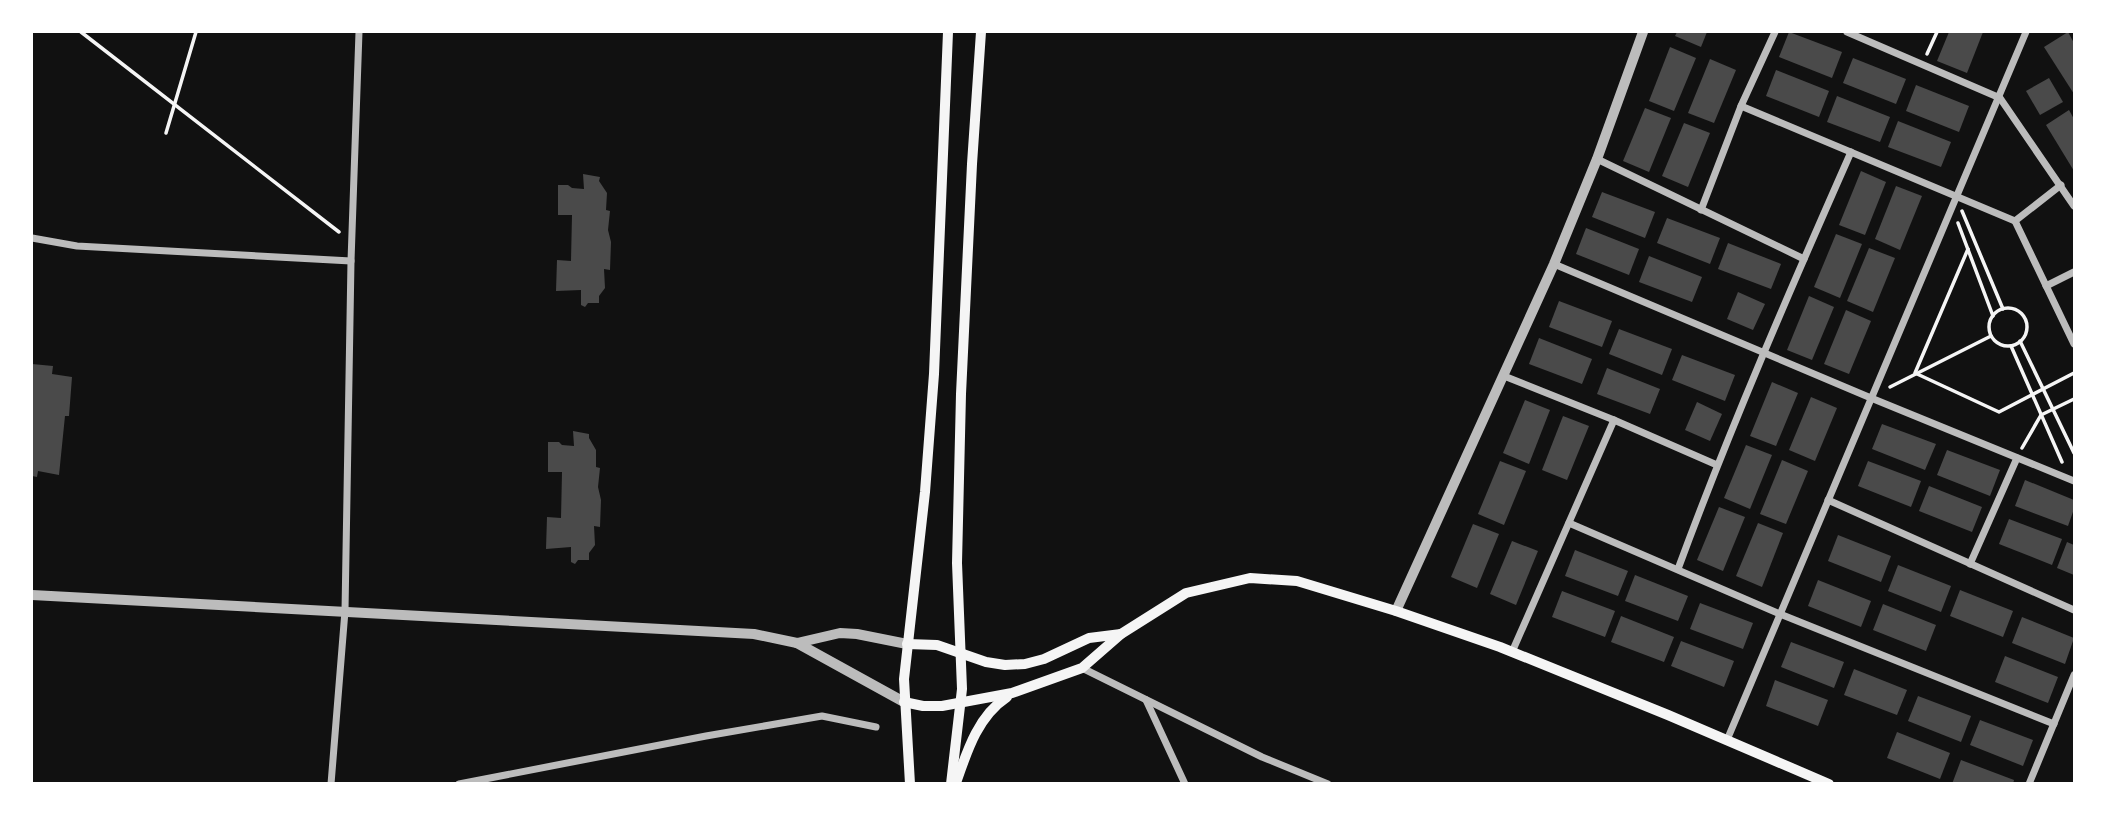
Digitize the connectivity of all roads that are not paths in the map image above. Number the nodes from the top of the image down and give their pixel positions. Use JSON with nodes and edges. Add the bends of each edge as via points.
{"nodes":[{"id":1,"x":359,"y":32,"type":"edge"},
{"id":2,"x":948,"y":32,"type":"edge"},
{"id":3,"x":981,"y":32,"type":"edge"},
{"id":4,"x":1643,"y":32,"type":"edge"},
{"id":5,"x":1776,"y":32,"type":"edge"},
{"id":6,"x":1847,"y":32,"type":"edge"},
{"id":7,"x":2026,"y":32,"type":"edge"},
{"id":8,"x":2000,"y":98,"type":"junction"},
{"id":9,"x":1741,"y":106,"type":"junction"},
{"id":10,"x":1851,"y":152,"type":"junction"},
{"id":11,"x":1597,"y":159,"type":"junction"},
{"id":12,"x":2062,"y":186,"type":"junction"},
{"id":13,"x":1956,"y":197,"type":"junction"},
{"id":14,"x":2074,"y":206,"type":"edge"},
{"id":15,"x":1701,"y":211,"type":"junction"},
{"id":16,"x":2015,"y":221,"type":"junction"},
{"id":17,"x":32,"y":239,"type":"edge"},
{"id":18,"x":1804,"y":259,"type":"junction"},
{"id":19,"x":351,"y":261,"type":"junction"},
{"id":20,"x":1553,"y":264,"type":"junction"},
{"id":21,"x":2074,"y":272,"type":"edge"},
{"id":22,"x":2046,"y":286,"type":"junction"},
{"id":23,"x":2074,"y":344,"type":"edge"},
{"id":24,"x":1763,"y":353,"type":"junction"},
{"id":25,"x":1504,"y":376,"type":"junction"},
{"id":26,"x":1871,"y":398,"type":"junction"},
{"id":27,"x":1614,"y":420,"type":"junction"},
{"id":28,"x":2017,"y":458,"type":"junction"},
{"id":29,"x":1717,"y":465,"type":"junction"},
{"id":30,"x":2072,"y":480,"type":"edge"},
{"id":31,"x":1828,"y":500,"type":"junction"},
{"id":32,"x":1569,"y":523,"type":"junction"},
{"id":33,"x":1970,"y":564,"type":"junction"},
{"id":34,"x":1678,"y":569,"type":"junction"},
{"id":35,"x":32,"y":595,"type":"edge"},
{"id":36,"x":2074,"y":610,"type":"edge"},
{"id":37,"x":345,"y":611,"type":"junction"},
{"id":38,"x":1396,"y":611,"type":"junction"},
{"id":39,"x":1780,"y":614,"type":"junction"},
{"id":40,"x":1121,"y":634,"type":"junction"},
{"id":41,"x":797,"y":643,"type":"junction"},
{"id":42,"x":906,"y":644,"type":"junction"},
{"id":43,"x":1512,"y":652,"type":"junction"},
{"id":44,"x":962,"y":653,"type":"junction"},
{"id":45,"x":1082,"y":668,"type":"junction"},
{"id":46,"x":2074,"y":675,"type":"edge"},
{"id":47,"x":1012,"y":693,"type":"junction"},
{"id":48,"x":1146,"y":700,"type":"junction"},
{"id":49,"x":904,"y":702,"type":"junction"},
{"id":50,"x":962,"y":702,"type":"junction"},
{"id":51,"x":2054,"y":724,"type":"junction"},
{"id":52,"x":876,"y":727,"type":"dead end"},
{"id":53,"x":1727,"y":740,"type":"junction"},
{"id":54,"x":331,"y":783,"type":"edge"},
{"id":55,"x":459,"y":783,"type":"edge"},
{"id":56,"x":910,"y":783,"type":"edge"},
{"id":57,"x":953,"y":783,"type":"edge"},
{"id":58,"x":1185,"y":783,"type":"edge"},
{"id":59,"x":1328,"y":783,"type":"edge"},
{"id":60,"x":1829,"y":783,"type":"edge"},
{"id":61,"x":2029,"y":783,"type":"edge"}],
"edges":[{"from":1,"to":19,"type":"street"},
{"from":2,"to":42,"type":"main road","via":[[933,387]]},
{"from":3,"to":44,"type":"main road","via":[[961,394],[957,563]]},
{"from":4,"to":11,"type":"street"},
{"from":5,"to":9,"type":"street"},
{"from":6,"to":8,"type":"street"},
{"from":7,"to":8,"type":"street"},
{"from":8,"to":12,"type":"street"},
{"from":8,"to":13,"type":"street"},
{"from":9,"to":10,"type":"street"},
{"from":9,"to":15,"type":"street"},
{"from":10,"to":13,"type":"street"},
{"from":10,"to":18,"type":"street"},
{"from":11,"to":15,"type":"street"},
{"from":11,"to":20,"type":"street"},
{"from":12,"to":14,"type":"street"},
{"from":12,"to":16,"type":"street"},
{"from":13,"to":16,"type":"street"},
{"from":13,"to":26,"type":"street"},
{"from":15,"to":18,"type":"street"},
{"from":16,"to":22,"type":"street"},
{"from":17,"to":19,"type":"street","via":[[77,246]]},
{"from":18,"to":24,"type":"street"},
{"from":19,"to":37,"type":"street"},
{"from":20,"to":24,"type":"street"},
{"from":20,"to":25,"type":"street"},
{"from":21,"to":22,"type":"street"},
{"from":22,"to":23,"type":"street"},
{"from":24,"to":26,"type":"street"},
{"from":24,"to":29,"type":"street"},
{"from":25,"to":27,"type":"street"},
{"from":25,"to":38,"type":"street"},
{"from":26,"to":28,"type":"street"},
{"from":26,"to":31,"type":"street"},
{"from":27,"to":29,"type":"street"},
{"from":27,"to":32,"type":"street"},
{"from":28,"to":30,"type":"street"},
{"from":28,"to":33,"type":"street"},
{"from":29,"to":34,"type":"street"},
{"from":31,"to":33,"type":"street"},
{"from":31,"to":39,"type":"street"},
{"from":32,"to":34,"type":"street"},
{"from":32,"to":43,"type":"street"},
{"from":33,"to":36,"type":"street"},
{"from":34,"to":39,"type":"street"},
{"from":35,"to":37,"type":"street"},
{"from":37,"to":41,"type":"street","via":[[754,634]]},
{"from":37,"to":54,"type":"street"},
{"from":38,"to":40,"type":"main road","via":[[1297,581],[1250,578],[1186,593]]},
{"from":38,"to":43,"type":"main road"},
{"from":39,"to":51,"type":"street"},
{"from":39,"to":53,"type":"street"},
{"from":40,"to":44,"type":"main road","via":[[1089,638],[1025,664],[986,662]]},
{"from":40,"to":45,"type":"main road"},
{"from":41,"to":42,"type":"street","via":[[840,633]]},
{"from":41,"to":49,"type":"street"},
{"from":42,"to":44,"type":"main road","via":[[937,645]]},
{"from":42,"to":49,"type":"main road"},
{"from":43,"to":53,"type":"main road"},
{"from":44,"to":50,"type":"main road"},
{"from":45,"to":47,"type":"main road"},
{"from":45,"to":48,"type":"street"},
{"from":46,"to":51,"type":"street"},
{"from":47,"to":50,"type":"main road"},
{"from":47,"to":57,"type":"main road","via":[[981,723]]},
{"from":48,"to":58,"type":"street"},
{"from":48,"to":59,"type":"street","via":[[1262,757]]},
{"from":49,"to":50,"type":"main road","via":[[923,706]]},
{"from":49,"to":56,"type":"main road"},
{"from":50,"to":57,"type":"main road"},
{"from":51,"to":61,"type":"street"},
{"from":52,"to":55,"type":"street","via":[[822,716]]},
{"from":53,"to":60,"type":"main road"}]}
